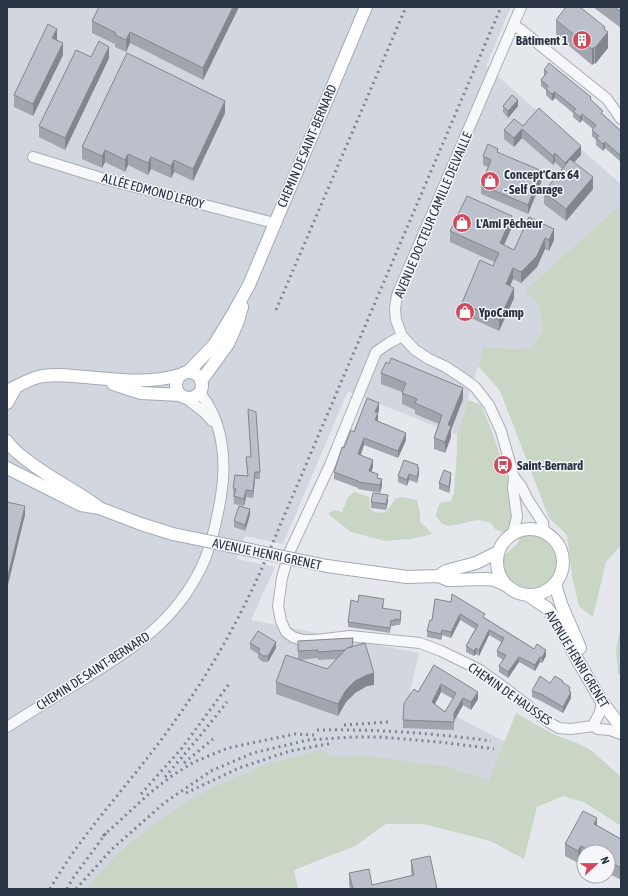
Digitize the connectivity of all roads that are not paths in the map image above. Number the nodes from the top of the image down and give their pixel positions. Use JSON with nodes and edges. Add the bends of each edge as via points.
{"nodes":[{"id":1,"x":366,"y":7,"type":"edge"},
{"id":2,"x":521,"y":7,"type":"edge"},
{"id":3,"x":513,"y":25,"type":"junction"},
{"id":4,"x":621,"y":119,"type":"edge"},
{"id":5,"x":32,"y":157,"type":"dead end"},
{"id":6,"x":274,"y":223,"type":"junction"},
{"id":7,"x":248,"y":285,"type":"junction"},
{"id":8,"x":402,"y":336,"type":"junction"},
{"id":9,"x":184,"y":373,"type":"junction"},
{"id":10,"x":93,"y":378,"type":"junction"},
{"id":11,"x":200,"y":386,"type":"junction"},
{"id":12,"x":11,"y":389,"type":"edge"},
{"id":13,"x":184,"y":396,"type":"junction"},
{"id":14,"x":7,"y":403,"type":"edge"},
{"id":15,"x":218,"y":428,"type":"junction"},
{"id":16,"x":7,"y":441,"type":"edge"},
{"id":17,"x":7,"y":468,"type":"edge"},
{"id":18,"x":514,"y":477,"type":"junction"},
{"id":19,"x":99,"y":508,"type":"junction"},
{"id":20,"x":544,"y":532,"type":"junction"},
{"id":21,"x":513,"y":533,"type":"junction"},
{"id":22,"x":498,"y":552,"type":"junction"},
{"id":23,"x":439,"y":576,"type":"junction"},
{"id":24,"x":555,"y":584,"type":"junction"},
{"id":25,"x":505,"y":585,"type":"junction"},
{"id":26,"x":529,"y":596,"type":"junction"},
{"id":27,"x":602,"y":702,"type":"junction"},
{"id":28,"x":621,"y":715,"type":"edge"},
{"id":29,"x":593,"y":726,"type":"junction"},
{"id":30,"x":7,"y":727,"type":"edge"},
{"id":31,"x":621,"y":727,"type":"edge"},
{"id":32,"x":621,"y":734,"type":"edge"}],
"edges":[{"from":1,"to":6,"type":"main road","name":"CHEMIN DE SAINT-BERNARD"},
{"from":2,"to":3,"type":"street","name":"AVENUE DOCTEUR CAMILLE DELVAILLE"},
{"from":3,"to":4,"type":"street","via":[[607,99]]},
{"from":3,"to":8,"type":"street","name":"AVENUE DOCTEUR CAMILLE DELVAILLE","via":[[397,295],[396,320]]},
{"from":5,"to":6,"type":"street","name":"ALLÉE EDMOND LEROY","via":[[101,178]]},
{"from":6,"to":7,"type":"main road","name":"CHEMIN DE SAINT-BERNARD"},
{"from":7,"to":9,"type":"main road","name":"CHEMIN DE SAINT-BERNARD","via":[[214,345],[202,359]]},
{"from":7,"to":11,"type":"main road","name":"CHEMIN DE SAINT-BERNARD","via":[[238,321],[228,344]]},
{"from":8,"to":18,"type":"street","via":[[415,350],[458,374],[474,387],[489,405],[496,418]]},
{"from":8,"to":29,"type":"street","name":"CHEMIN DE HAUSSES","via":[[376,352],[330,465],[293,543],[285,564],[278,606],[286,632],[302,640],[350,636],[420,643],[480,670],[559,728]]},
{"from":9,"to":10,"type":"main road","via":[[163,380],[150,381]]},
{"from":9,"to":11,"type":"main road","via":[[196,374]]},
{"from":9,"to":13,"type":"main road","via":[[178,378],[176,385],[178,392]]},
{"from":10,"to":12,"type":"main road","via":[[64,375],[38,377]]},
{"from":10,"to":13,"type":"main road","via":[[141,393]]},
{"from":11,"to":13,"type":"main road","via":[[194,397]]},
{"from":11,"to":15,"type":"street","name":"CHEMIN DE SAINT-BERNARD"},
{"from":12,"to":14,"type":"main road"},
{"from":13,"to":15,"type":"street","name":"CHEMIN DE SAINT-BERNARD","via":[[204,412]]},
{"from":15,"to":30,"type":"street","name":"CHEMIN DE SAINT-BERNARD","via":[[224,453],[224,482],[216,525],[201,568],[187,592],[165,620],[146,638]]},
{"from":16,"to":19,"type":"main road","name":"AVENUE HENRI GRENET","via":[[18,454]]},
{"from":17,"to":19,"type":"main road","name":"AVENUE HENRI GRENET","via":[[81,505]]},
{"from":18,"to":20,"type":"street","via":[[543,523]]},
{"from":18,"to":21,"type":"street","via":[[517,517]]},
{"from":19,"to":23,"type":"main road","name":"AVENUE HENRI GRENET","bridge":true,"via":[[173,534],[327,566],[407,578]]},
{"from":20,"to":21,"type":"main road","via":[[528,529]]},
{"from":20,"to":24,"type":"main road","via":[[553,538],[563,556],[562,571]]},
{"from":21,"to":22,"type":"main road","via":[[504,541]]},
{"from":22,"to":23,"type":"main road","name":"AVENUE HENRI GRENET","via":[[470,566]]},
{"from":22,"to":25,"type":"main road","via":[[496,564]]},
{"from":23,"to":25,"type":"main road","name":"AVENUE HENRI GRENET","via":[[448,580],[495,580]]},
{"from":24,"to":26,"type":"main road","via":[[548,591]]},
{"from":24,"to":28,"type":"main road","name":"AVENUE HENRI GRENET","via":[[580,649],[602,689]]},
{"from":25,"to":26,"type":"main road"},
{"from":26,"to":27,"type":"main road","name":"AVENUE HENRI GRENET","via":[[547,608],[556,620]]},
{"from":27,"to":29,"type":"street"},
{"from":27,"to":31,"type":"main road","name":"AVENUE HENRI GRENET"},
{"from":29,"to":32,"type":"street","name":"CHEMIN DE HAUSSES"}]}
